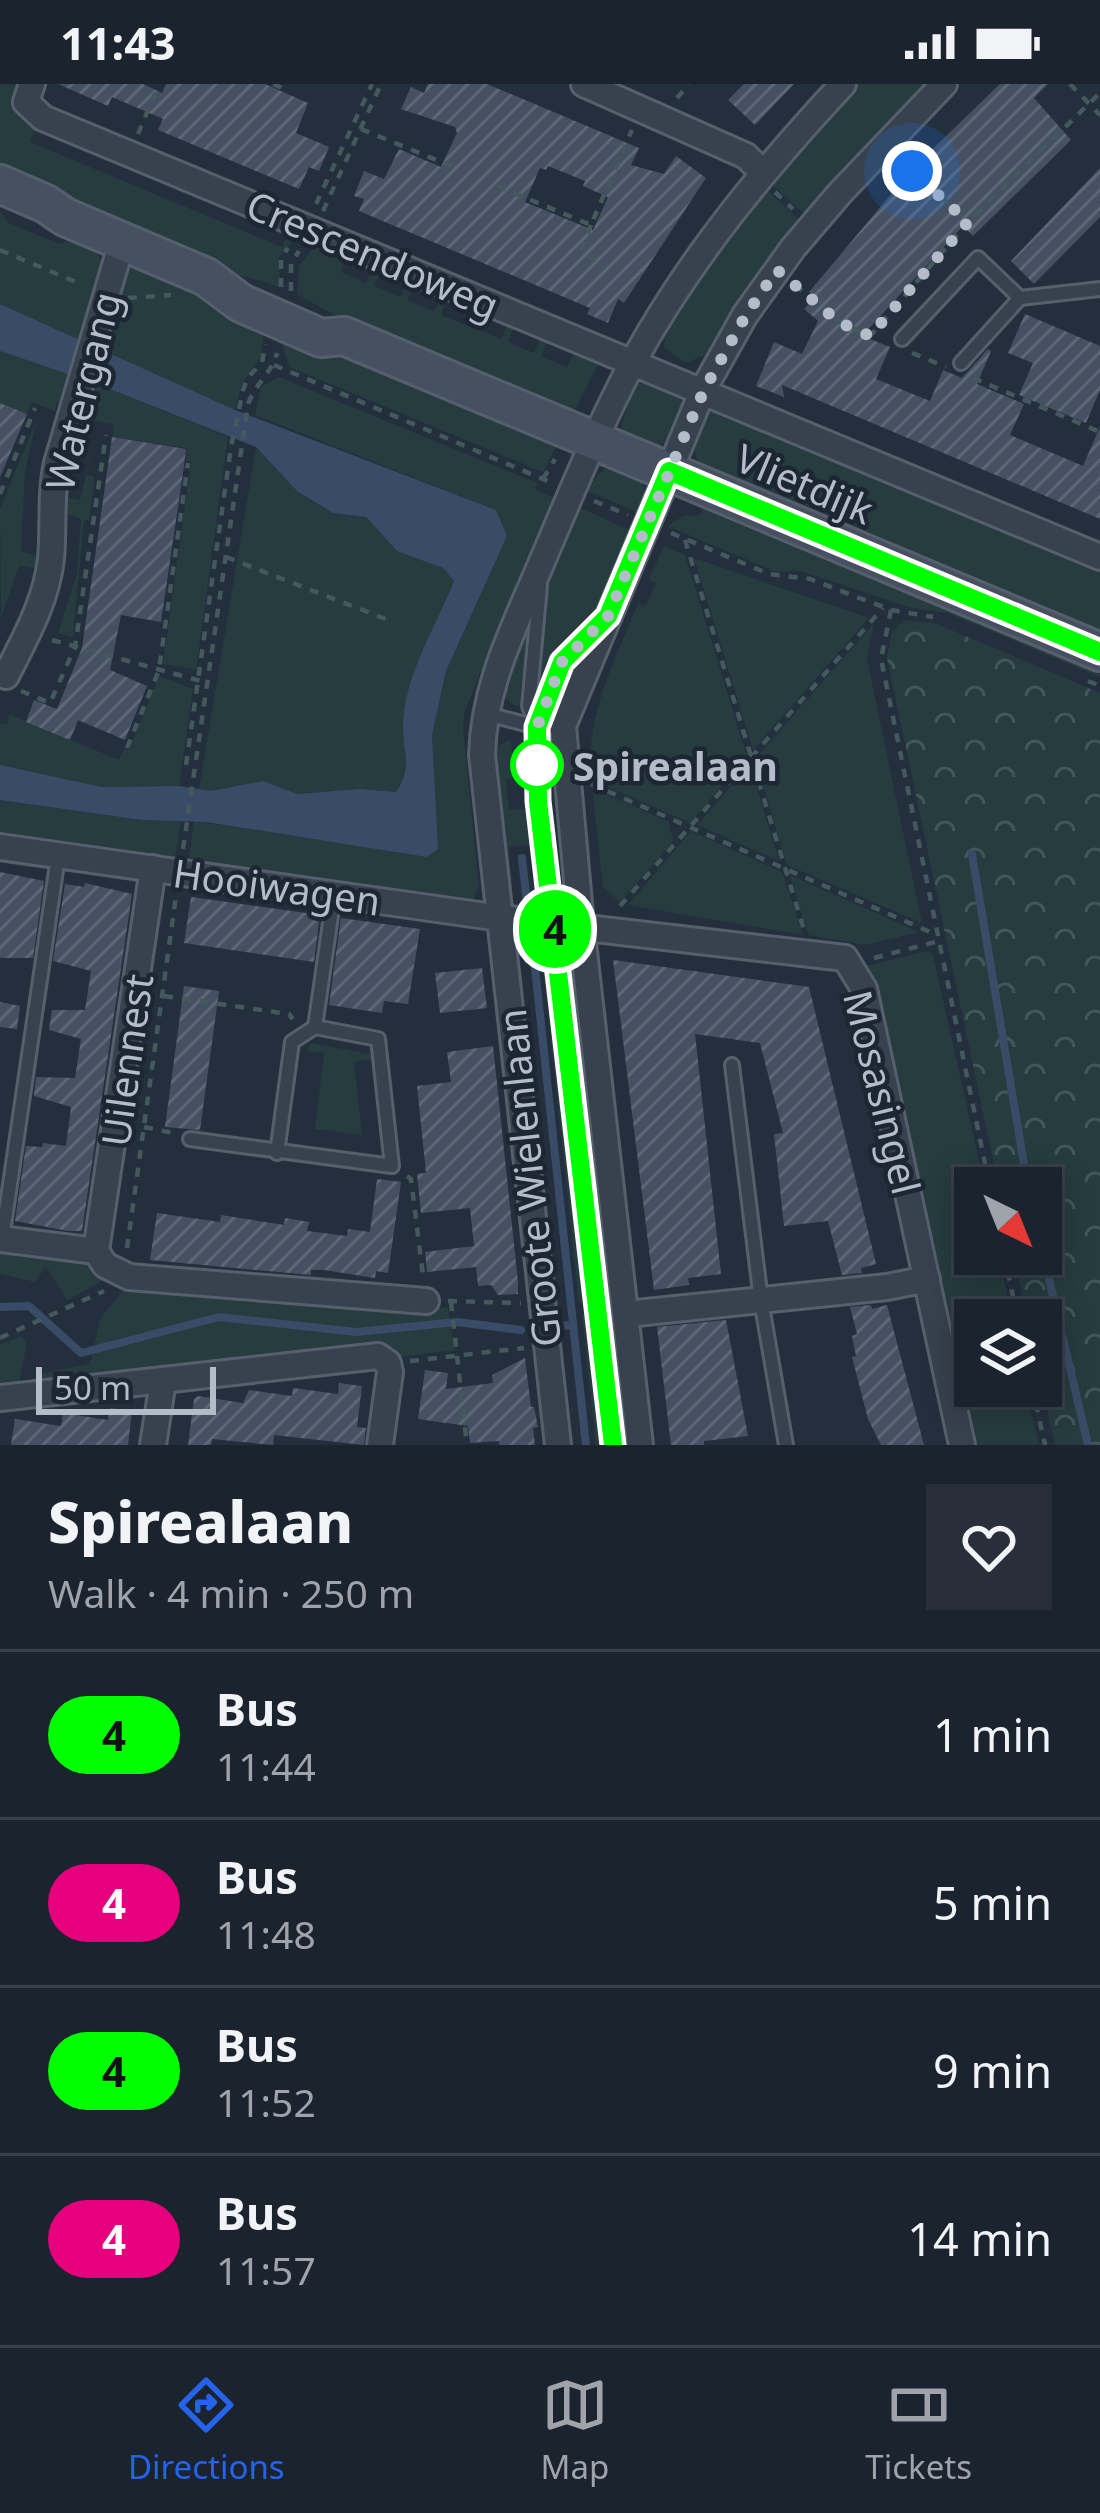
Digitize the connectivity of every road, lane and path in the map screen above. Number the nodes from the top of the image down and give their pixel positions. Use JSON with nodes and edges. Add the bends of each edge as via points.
{"nodes":[{"id":1,"x":32,"y":84,"type":"edge"},
{"id":2,"x":159,"y":84,"type":"edge"},
{"id":3,"x":273,"y":84,"type":"edge"},
{"id":4,"x":381,"y":84,"type":"edge"},
{"id":5,"x":584,"y":84,"type":"edge"},
{"id":6,"x":843,"y":84,"type":"edge"},
{"id":7,"x":944,"y":84,"type":"edge"},
{"id":8,"x":1070,"y":84,"type":"edge"},
{"id":9,"x":289,"y":91,"type":"dead end"},
{"id":10,"x":1100,"y":93,"type":"edge"},
{"id":11,"x":1088,"y":104,"type":"junction"},
{"id":12,"x":641,"y":109,"type":"junction"},
{"id":13,"x":1100,"y":115,"type":"edge"},
{"id":14,"x":359,"y":128,"type":"junction"},
{"id":15,"x":884,"y":145,"type":"junction"},
{"id":16,"x":130,"y":154,"type":"junction"},
{"id":17,"x":461,"y":170,"type":"dead end"},
{"id":18,"x":763,"y":177,"type":"junction"},
{"id":19,"x":0,"y":184,"type":"edge"},
{"id":20,"x":497,"y":186,"type":"dead end"},
{"id":21,"x":0,"y":201,"type":"edge"},
{"id":22,"x":64,"y":217,"type":"junction"},
{"id":23,"x":806,"y":220,"type":"dead end"},
{"id":24,"x":968,"y":222,"type":"junction"},
{"id":25,"x":591,"y":225,"type":"junction"},
{"id":26,"x":314,"y":229,"type":"junction"},
{"id":27,"x":122,"y":242,"type":"junction"},
{"id":28,"x":0,"y":250,"type":"edge"},
{"id":29,"x":603,"y":268,"type":"dead end"},
{"id":30,"x":777,"y":270,"type":"junction"},
{"id":31,"x":192,"y":286,"type":"junction"},
{"id":32,"x":1100,"y":290,"type":"edge"},
{"id":33,"x":106,"y":295,"type":"junction"},
{"id":34,"x":1020,"y":298,"type":"junction"},
{"id":35,"x":251,"y":339,"type":"dead end"},
{"id":36,"x":906,"y":346,"type":"joint"},
{"id":37,"x":277,"y":353,"type":"dead end"},
{"id":38,"x":633,"y":362,"type":"junction"},
{"id":39,"x":961,"y":363,"type":"dead end"},
{"id":40,"x":274,"y":365,"type":"dead end"},
{"id":41,"x":704,"y":390,"type":"junction"},
{"id":42,"x":244,"y":403,"type":"junction"},
{"id":43,"x":35,"y":408,"type":"dead end"},
{"id":44,"x":1100,"y":432,"type":"edge"},
{"id":45,"x":106,"y":435,"type":"dead end"},
{"id":46,"x":595,"y":441,"type":"junction"},
{"id":47,"x":188,"y":463,"type":"dead end"},
{"id":48,"x":669,"y":471,"type":"junction"},
{"id":49,"x":0,"y":494,"type":"edge"},
{"id":50,"x":685,"y":539,"type":"dead end"},
{"id":51,"x":226,"y":557,"type":"junction"},
{"id":52,"x":1100,"y":557,"type":"edge"},
{"id":53,"x":542,"y":562,"type":"junction"},
{"id":54,"x":388,"y":620,"type":"dead end"},
{"id":55,"x":28,"y":633,"type":"junction"},
{"id":56,"x":75,"y":647,"type":"junction"},
{"id":57,"x":1100,"y":652,"type":"edge"},
{"id":58,"x":159,"y":670,"type":"junction"},
{"id":59,"x":6,"y":676,"type":"joint"},
{"id":60,"x":197,"y":680,"type":"junction"},
{"id":61,"x":208,"y":683,"type":"junction"},
{"id":62,"x":483,"y":713,"type":"junction"},
{"id":63,"x":550,"y":726,"type":"junction"},
{"id":64,"x":127,"y":748,"type":"dead end"},
{"id":65,"x":751,"y":758,"type":"junction"},
{"id":66,"x":185,"y":765,"type":"dead end"},
{"id":67,"x":567,"y":772,"type":"junction"},
{"id":68,"x":689,"y":828,"type":"junction"},
{"id":69,"x":186,"y":830,"type":"dead end"},
{"id":70,"x":0,"y":848,"type":"edge"},
{"id":71,"x":58,"y":857,"type":"junction"},
{"id":72,"x":153,"y":868,"type":"junction"},
{"id":73,"x":785,"y":870,"type":"junction"},
{"id":74,"x":334,"y":895,"type":"junction"},
{"id":75,"x":500,"y":918,"type":"junction"},
{"id":76,"x":554,"y":924,"type":"junction"},
{"id":77,"x":591,"y":926,"type":"junction"},
{"id":78,"x":938,"y":938,"type":"junction"},
{"id":79,"x":810,"y":953,"type":"junction"},
{"id":80,"x":845,"y":958,"type":"junction"},
{"id":81,"x":163,"y":996,"type":"dead end"},
{"id":82,"x":309,"y":1030,"type":"junction"},
{"id":83,"x":732,"y":1065,"type":"dead end"},
{"id":84,"x":144,"y":1126,"type":"dead end"},
{"id":85,"x":190,"y":1139,"type":"joint"},
{"id":86,"x":278,"y":1153,"type":"junction"},
{"id":87,"x":392,"y":1166,"type":"junction"},
{"id":88,"x":986,"y":1167,"type":"edge"},
{"id":89,"x":1,"y":1239,"type":"edge"},
{"id":90,"x":96,"y":1252,"type":"junction"},
{"id":91,"x":927,"y":1279,"type":"junction"},
{"id":92,"x":761,"y":1300,"type":"junction"},
{"id":93,"x":439,"y":1301,"type":"junction"},
{"id":94,"x":542,"y":1303,"type":"junction"},
{"id":95,"x":70,"y":1307,"type":"dead end"},
{"id":96,"x":627,"y":1314,"type":"junction"},
{"id":97,"x":0,"y":1338,"type":"edge"},
{"id":98,"x":547,"y":1345,"type":"junction"},
{"id":99,"x":458,"y":1355,"type":"junction"},
{"id":100,"x":388,"y":1363,"type":"junction"},
{"id":101,"x":163,"y":1381,"type":"junction"},
{"id":102,"x":0,"y":1398,"type":"edge"},
{"id":103,"x":1037,"y":1407,"type":"edge"},
{"id":104,"x":153,"y":1445,"type":"edge"},
{"id":105,"x":380,"y":1445,"type":"edge"},
{"id":106,"x":467,"y":1445,"type":"edge"},
{"id":107,"x":558,"y":1445,"type":"edge"},
{"id":108,"x":613,"y":1445,"type":"edge"},
{"id":109,"x":640,"y":1445,"type":"edge"},
{"id":110,"x":786,"y":1445,"type":"edge"},
{"id":111,"x":962,"y":1445,"type":"edge"},
{"id":112,"x":1046,"y":1445,"type":"edge"}],
"edges":[{"from":1,"to":16,"type":"street","name":"Crescendoweg","via":[[26,102],[43,118]]},
{"from":2,"to":16,"type":"path"},
{"from":3,"to":9,"type":"path"},
{"from":4,"to":14,"type":"path"},
{"from":5,"to":12,"type":"street"},
{"from":6,"to":18,"type":"street","name":"Groote Wielenlaan"},
{"from":7,"to":15,"type":"street","name":"Groote Wielenlaan"},
{"from":8,"to":11,"type":"path"},
{"from":10,"to":11,"type":"path"},
{"from":11,"to":13,"type":"path"},
{"from":11,"to":24,"type":"path"},
{"from":12,"to":18,"type":"street","via":[[746,156]]},
{"from":12,"to":25,"type":"path"},
{"from":14,"to":17,"type":"path"},
{"from":14,"to":26,"type":"path"},
{"from":15,"to":24,"type":"path"},
{"from":15,"to":30,"type":"street","name":"Groote Wielenlaan"},
{"from":16,"to":26,"type":"street","name":"Crescendoweg"},
{"from":18,"to":23,"type":"path"},
{"from":18,"to":38,"type":"street","name":"Groote Wielenlaan","via":[[681,283]]},
{"from":19,"to":22,"type":"street","name":"Vlietdijk"},
{"from":20,"to":25,"type":"path"},
{"from":21,"to":22,"type":"street","name":"Vlietdijk"},
{"from":22,"to":27,"type":"street","name":"Vlietdijk"},
{"from":24,"to":30,"type":"path","via":[[870,336],[839,322]]},
{"from":25,"to":29,"type":"path","via":[[581,249]]},
{"from":26,"to":38,"type":"street","name":"Crescendoweg"},
{"from":27,"to":31,"type":"street","name":"Vlietdijk"},
{"from":27,"to":33,"type":"street","name":"Watergang"},
{"from":28,"to":33,"type":"path"},
{"from":30,"to":41,"type":"street","name":"Groote Wielenlaan"},
{"from":31,"to":33,"type":"path"},
{"from":31,"to":46,"type":"street","name":"Vlietdijk","via":[[227,277],[267,289],[330,319],[344,336]]},
{"from":32,"to":34,"type":"lane"},
{"from":33,"to":55,"type":"street","name":"Watergang","via":[[57,463],[51,561]]},
{"from":34,"to":36,"type":"lane","via":[[978,258]]},
{"from":34,"to":39,"type":"lane"},
{"from":35,"to":37,"type":"path"},
{"from":36,"to":44,"type":"path"},
{"from":38,"to":41,"type":"street","name":"Crescendoweg"},
{"from":38,"to":46,"type":"street","name":"Groote Wielenlaan"},
{"from":40,"to":42,"type":"path"},
{"from":41,"to":48,"type":"street","name":"Groote Wielenlaan"},
{"from":41,"to":52,"type":"street","name":"Crescendoweg"},
{"from":42,"to":51,"type":"path"},
{"from":42,"to":60,"type":"path"},
{"from":43,"to":49,"type":"path"},
{"from":45,"to":56,"type":"path"},
{"from":46,"to":48,"type":"street","name":"Vlietdijk"},
{"from":46,"to":53,"type":"street","name":"Groote Wielenlaan"},
{"from":47,"to":58,"type":"path"},
{"from":48,"to":57,"type":"street","name":"Vlietdijk"},
{"from":48,"to":63,"type":"street","name":"Groote Wielenlaan","via":[[608,616]]},
{"from":50,"to":65,"type":"path"},
{"from":51,"to":54,"type":"path"},
{"from":51,"to":61,"type":"path"},
{"from":53,"to":62,"type":"street","name":"Groote Wielenlaan"},
{"from":53,"to":63,"type":"lane","name":"Groote Wielenlaan","via":[[529,706]]},
{"from":55,"to":56,"type":"path"},
{"from":55,"to":59,"type":"street","name":"Watergang"},
{"from":56,"to":58,"type":"path"},
{"from":56,"to":59,"type":"path","via":[[50,703],[3,685]]},
{"from":58,"to":60,"type":"path"},
{"from":58,"to":64,"type":"path"},
{"from":60,"to":61,"type":"path"},
{"from":60,"to":66,"type":"path"},
{"from":61,"to":69,"type":"path"},
{"from":62,"to":63,"type":"lane"},
{"from":62,"to":75,"type":"street","name":"Groote Wielenlaan"},
{"from":63,"to":67,"type":"street","name":"Groote Wielenlaan"},
{"from":63,"to":76,"type":"lane","name":"Groote Wielenlaan","via":[[538,801]]},
{"from":65,"to":68,"type":"path"},
{"from":65,"to":73,"type":"path"},
{"from":65,"to":78,"type":"path","via":[[888,609],[881,659]]},
{"from":67,"to":68,"type":"path"},
{"from":67,"to":77,"type":"street","name":"Groote Wielenlaan"},
{"from":68,"to":73,"type":"path"},
{"from":68,"to":77,"type":"path"},
{"from":70,"to":71,"type":"street","name":"Hooiwagen"},
{"from":71,"to":72,"type":"street","name":"Hooiwagen"},
{"from":71,"to":89,"type":"lane"},
{"from":72,"to":74,"type":"street","name":"Hooiwagen"},
{"from":72,"to":90,"type":"street","name":"Uilennest"},
{"from":73,"to":78,"type":"path"},
{"from":73,"to":79,"type":"path"},
{"from":74,"to":75,"type":"street","name":"Hooiwagen"},
{"from":74,"to":82,"type":"lane"},
{"from":75,"to":76,"type":"street","name":"Hooiwagen"},
{"from":75,"to":94,"type":"street","name":"Groote Wielenlaan"},
{"from":76,"to":77,"type":"street","name":"Mosasingel"},
{"from":76,"to":108,"type":"lane","name":"Groote Wielenlaan"},
{"from":77,"to":79,"type":"street","name":"Mosasingel"},
{"from":77,"to":96,"type":"street","name":"Groote Wielenlaan"},
{"from":78,"to":80,"type":"path","via":[[868,960]]},
{"from":78,"to":88,"type":"path"},
{"from":79,"to":80,"type":"street","name":"Mosasingel"},
{"from":80,"to":91,"type":"street","name":"Mosasingel","via":[[864,989]]},
{"from":81,"to":82,"type":"path","via":[[290,1014]]},
{"from":82,"to":86,"type":"lane","via":[[292,1042]]},
{"from":82,"to":87,"type":"lane","via":[[378,1039]]},
{"from":83,"to":92,"type":"lane"},
{"from":84,"to":85,"type":"path"},
{"from":85,"to":86,"type":"lane"},
{"from":86,"to":87,"type":"lane"},
{"from":87,"to":93,"type":"path","via":[[411,1178]]},
{"from":89,"to":90,"type":"street"},
{"from":90,"to":93,"type":"street","via":[[129,1277]]},
{"from":91,"to":92,"type":"street"},
{"from":91,"to":111,"type":"street","name":"Mosasingel"},
{"from":92,"to":96,"type":"street"},
{"from":92,"to":110,"type":"lane"},
{"from":93,"to":94,"type":"path"},
{"from":93,"to":99,"type":"path"},
{"from":94,"to":98,"type":"street","name":"Groote Wielenlaan"},
{"from":95,"to":97,"type":"path"},
{"from":96,"to":109,"type":"street","name":"Groote Wielenlaan"},
{"from":98,"to":99,"type":"path"},
{"from":98,"to":107,"type":"street","name":"Groote Wielenlaan"},
{"from":99,"to":100,"type":"path"},
{"from":99,"to":106,"type":"path"},
{"from":100,"to":101,"type":"street","via":[[378,1357]]},
{"from":100,"to":105,"type":"street"},
{"from":101,"to":102,"type":"street"},
{"from":101,"to":104,"type":"street"},
{"from":103,"to":112,"type":"path"}]}
